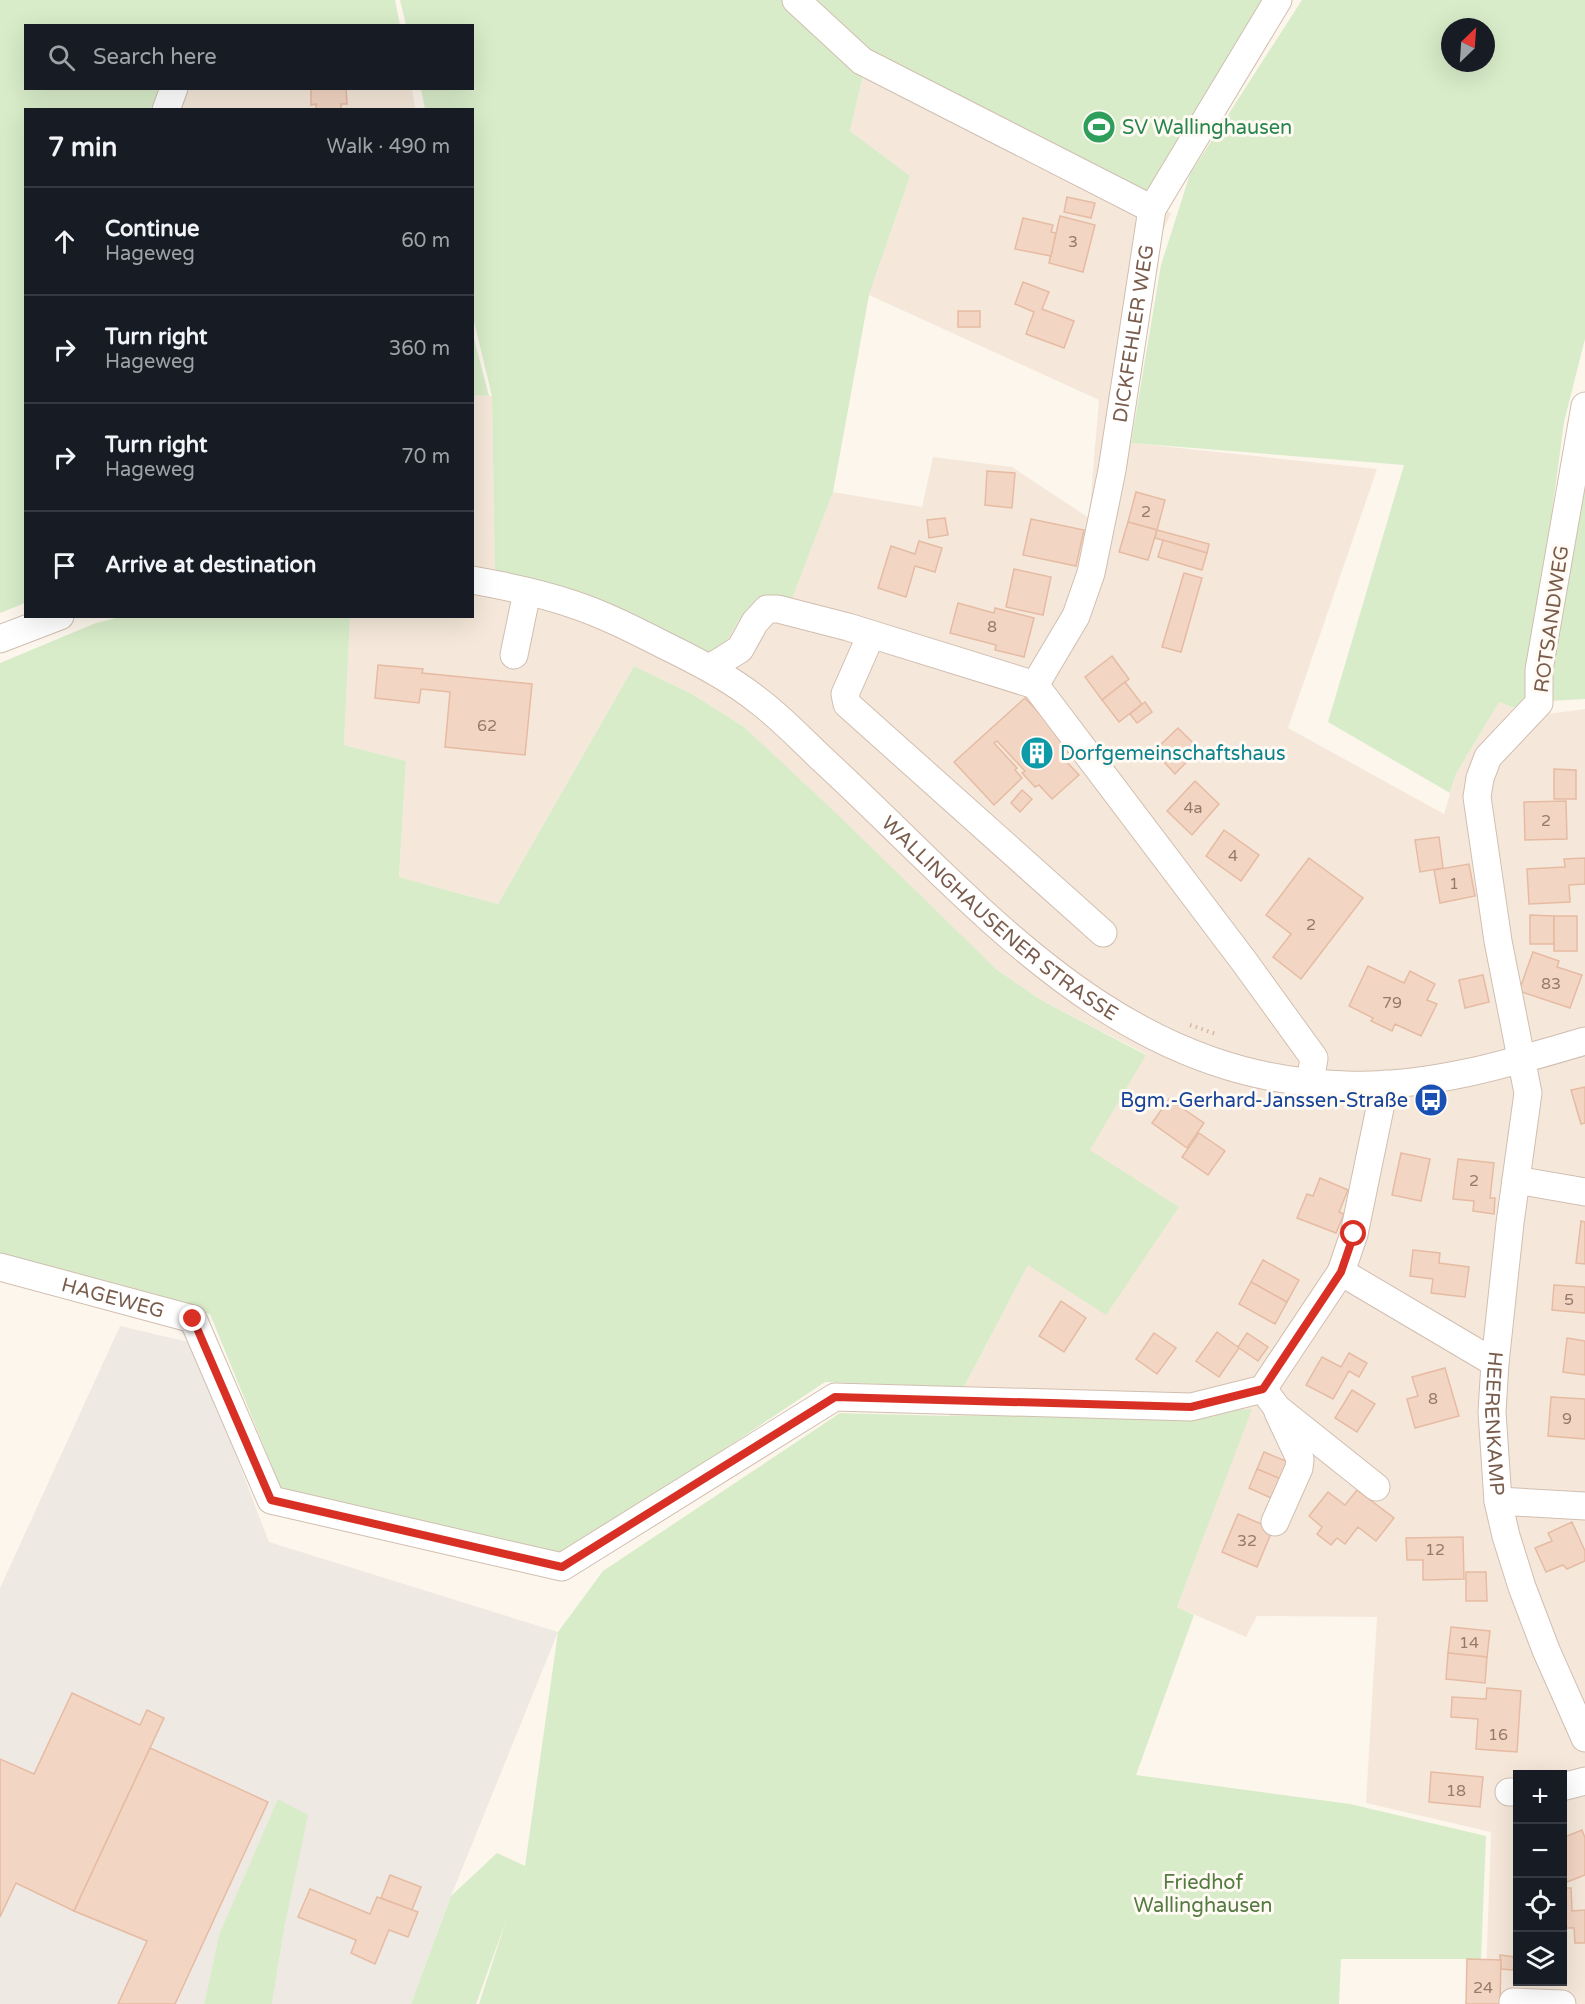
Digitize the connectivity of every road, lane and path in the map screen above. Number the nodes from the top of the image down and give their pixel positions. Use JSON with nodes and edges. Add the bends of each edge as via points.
{"nodes":[{"id":1,"x":796,"y":0,"type":"edge"},
{"id":2,"x":1278,"y":0,"type":"edge"},
{"id":3,"x":173,"y":90,"type":"edge"},
{"id":4,"x":167,"y":108,"type":"edge"},
{"id":5,"x":1152,"y":209,"type":"junction"},
{"id":6,"x":1585,"y":406,"type":"edge"},
{"id":7,"x":474,"y":580,"type":"edge"},
{"id":8,"x":527,"y":592,"type":"junction"},
{"id":9,"x":55,"y":618,"type":"edge"},
{"id":10,"x":870,"y":635,"type":"junction"},
{"id":11,"x":0,"y":639,"type":"edge"},
{"id":12,"x":514,"y":655,"type":"dead end"},
{"id":13,"x":710,"y":668,"type":"junction"},
{"id":14,"x":1035,"y":685,"type":"junction"},
{"id":15,"x":1103,"y":933,"type":"dead end"},
{"id":16,"x":1585,"y":1041,"type":"edge"},
{"id":17,"x":1523,"y":1059,"type":"junction"},
{"id":18,"x":1310,"y":1083,"type":"junction"},
{"id":19,"x":1385,"y":1084,"type":"junction"},
{"id":20,"x":1516,"y":1180,"type":"junction"},
{"id":21,"x":1585,"y":1192,"type":"edge"},
{"id":22,"x":0,"y":1267,"type":"edge"},
{"id":23,"x":1341,"y":1272,"type":"junction"},
{"id":24,"x":1495,"y":1363,"type":"junction"},
{"id":25,"x":1270,"y":1398,"type":"junction"},
{"id":26,"x":1376,"y":1487,"type":"dead end"},
{"id":27,"x":1498,"y":1501,"type":"junction"},
{"id":28,"x":1585,"y":1506,"type":"edge"},
{"id":29,"x":1275,"y":1522,"type":"dead end"},
{"id":30,"x":1585,"y":1738,"type":"edge"},
{"id":31,"x":1585,"y":1781,"type":"edge"},
{"id":32,"x":1567,"y":1787,"type":"edge"},
{"id":33,"x":1513,"y":2002,"type":"dead end"},
{"id":34,"x":1562,"y":2004,"type":"edge"}],
"edges":[{"from":1,"to":5,"type":"street","via":[[862,61]]},
{"from":2,"to":5,"type":"street","name":"DICKFEHLER WEG"},
{"from":3,"to":4,"type":"street"},
{"from":5,"to":14,"type":"street","name":"DICKFEHLER WEG","via":[[1112,470],[1091,573],[1076,616]]},
{"from":6,"to":17,"type":"street","name":"ROTSANDWEG","via":[[1539,670],[1539,703],[1488,757],[1479,778],[1477,797],[1498,941]]},
{"from":7,"to":8,"type":"street","name":"WALLINGHAUSENER STRASSE"},
{"from":8,"to":12,"type":"street"},
{"from":8,"to":13,"type":"street","name":"WALLINGHAUSENER STRASSE","via":[[573,604]]},
{"from":9,"to":11,"type":"street"},
{"from":10,"to":13,"type":"street","via":[[767,609],[740,649]]},
{"from":10,"to":14,"type":"street"},
{"from":10,"to":15,"type":"street","via":[[845,694],[847,704]]},
{"from":13,"to":18,"type":"street","name":"WALLINGHAUSENER STRASSE","via":[[760,702],[1018,944],[1092,1002],[1181,1049],[1240,1070]]},
{"from":14,"to":18,"type":"street","via":[[1314,1058]]},
{"from":16,"to":17,"type":"street","name":"WALLINGHAUSENER STRASSE"},
{"from":17,"to":19,"type":"street","name":"WALLINGHAUSENER STRASSE","via":[[1432,1080]]},
{"from":17,"to":20,"type":"street","name":"HEERENKAMP","via":[[1528,1093]]},
{"from":18,"to":19,"type":"street","name":"WALLINGHAUSENER STRASSE"},
{"from":19,"to":23,"type":"street","via":[[1354,1234]]},
{"from":20,"to":21,"type":"street"},
{"from":20,"to":24,"type":"street","name":"HEERENKAMP"},
{"from":22,"to":25,"type":"street","name":"HAGEWEG","via":[[193,1319],[271,1500],[562,1567],[835,1397],[1191,1407]]},
{"from":23,"to":24,"type":"street"},
{"from":23,"to":25,"type":"street"},
{"from":24,"to":27,"type":"street","name":"HEERENKAMP","via":[[1492,1412]]},
{"from":25,"to":26,"type":"street"},
{"from":25,"to":29,"type":"street","via":[[1300,1459]]},
{"from":27,"to":28,"type":"street"},
{"from":27,"to":30,"type":"street","name":"HEERENKAMP","via":[[1522,1587]]},
{"from":31,"to":32,"type":"street"},
{"from":33,"to":34,"type":"street"}]}
